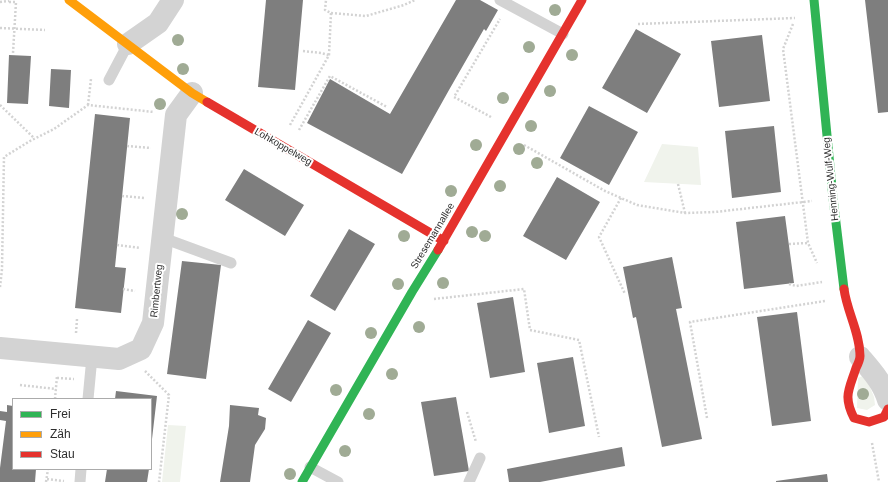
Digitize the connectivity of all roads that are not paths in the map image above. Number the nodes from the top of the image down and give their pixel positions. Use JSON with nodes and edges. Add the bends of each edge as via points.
{"nodes":[{"id":1,"x":69,"y":0,"type":"edge"},
{"id":2,"x":173,"y":0,"type":"edge"},
{"id":3,"x":582,"y":0,"type":"edge"},
{"id":4,"x":814,"y":0,"type":"edge"},
{"id":5,"x":504,"y":2,"type":"edge"},
{"id":6,"x":563,"y":34,"type":"junction"},
{"id":7,"x":128,"y":44,"type":"junction"},
{"id":8,"x":109,"y":80,"type":"dead end"},
{"id":9,"x":192,"y":93,"type":"junction"},
{"id":10,"x":163,"y":238,"type":"junction"},
{"id":11,"x":444,"y":241,"type":"junction"},
{"id":12,"x":232,"y":262,"type":"dead end"},
{"id":13,"x":0,"y":348,"type":"edge"},
{"id":14,"x":92,"y":357,"type":"junction"},
{"id":15,"x":860,"y":357,"type":"junction"},
{"id":16,"x":88,"y":398,"type":"edge"},
{"id":17,"x":888,"y":400,"type":"edge"},
{"id":18,"x":888,"y":409,"type":"edge"},
{"id":19,"x":480,"y":458,"type":"road end"},
{"id":20,"x":310,"y":466,"type":"junction"},
{"id":21,"x":81,"y":470,"type":"edge"},
{"id":22,"x":80,"y":482,"type":"edge"},
{"id":23,"x":302,"y":482,"type":"edge"},
{"id":24,"x":338,"y":482,"type":"edge"},
{"id":25,"x":469,"y":482,"type":"edge"}],
"edges":[{"from":1,"to":7,"type":"street","name":"Lohkoppelweg"},
{"from":2,"to":7,"type":"street","via":[[158,23]]},
{"from":3,"to":6,"type":"street","name":"Stresemannallee"},
{"from":4,"to":15,"type":"street","name":"Henning-Wulf-Weg","via":[[845,298]]},
{"from":5,"to":6,"type":"lane"},
{"from":6,"to":11,"type":"street","name":"Stresemannallee"},
{"from":7,"to":8,"type":"lane"},
{"from":7,"to":9,"type":"street","name":"Lohkoppelweg"},
{"from":9,"to":10,"type":"street","name":"Rimbertweg","via":[[176,115]]},
{"from":9,"to":11,"type":"street","name":"Lohkoppelweg"},
{"from":10,"to":12,"type":"lane"},
{"from":10,"to":14,"type":"street","name":"Rimbertweg","via":[[153,323],[141,349],[119,359]]},
{"from":11,"to":20,"type":"street","name":"Stresemannallee"},
{"from":13,"to":14,"type":"street","name":"Rimbertweg"},
{"from":14,"to":16,"type":"lane"},
{"from":15,"to":17,"type":"street","name":"Henning-Wulf-Weg","via":[[877,377]]},
{"from":15,"to":18,"type":"street","name":"Henning-Wulf-Weg","via":[[847,397],[854,418],[870,422],[884,417]]},
{"from":19,"to":25,"type":"lane"},
{"from":20,"to":23,"type":"street","name":"Stresemannallee"},
{"from":20,"to":24,"type":"lane"},
{"from":21,"to":22,"type":"lane"}]}
